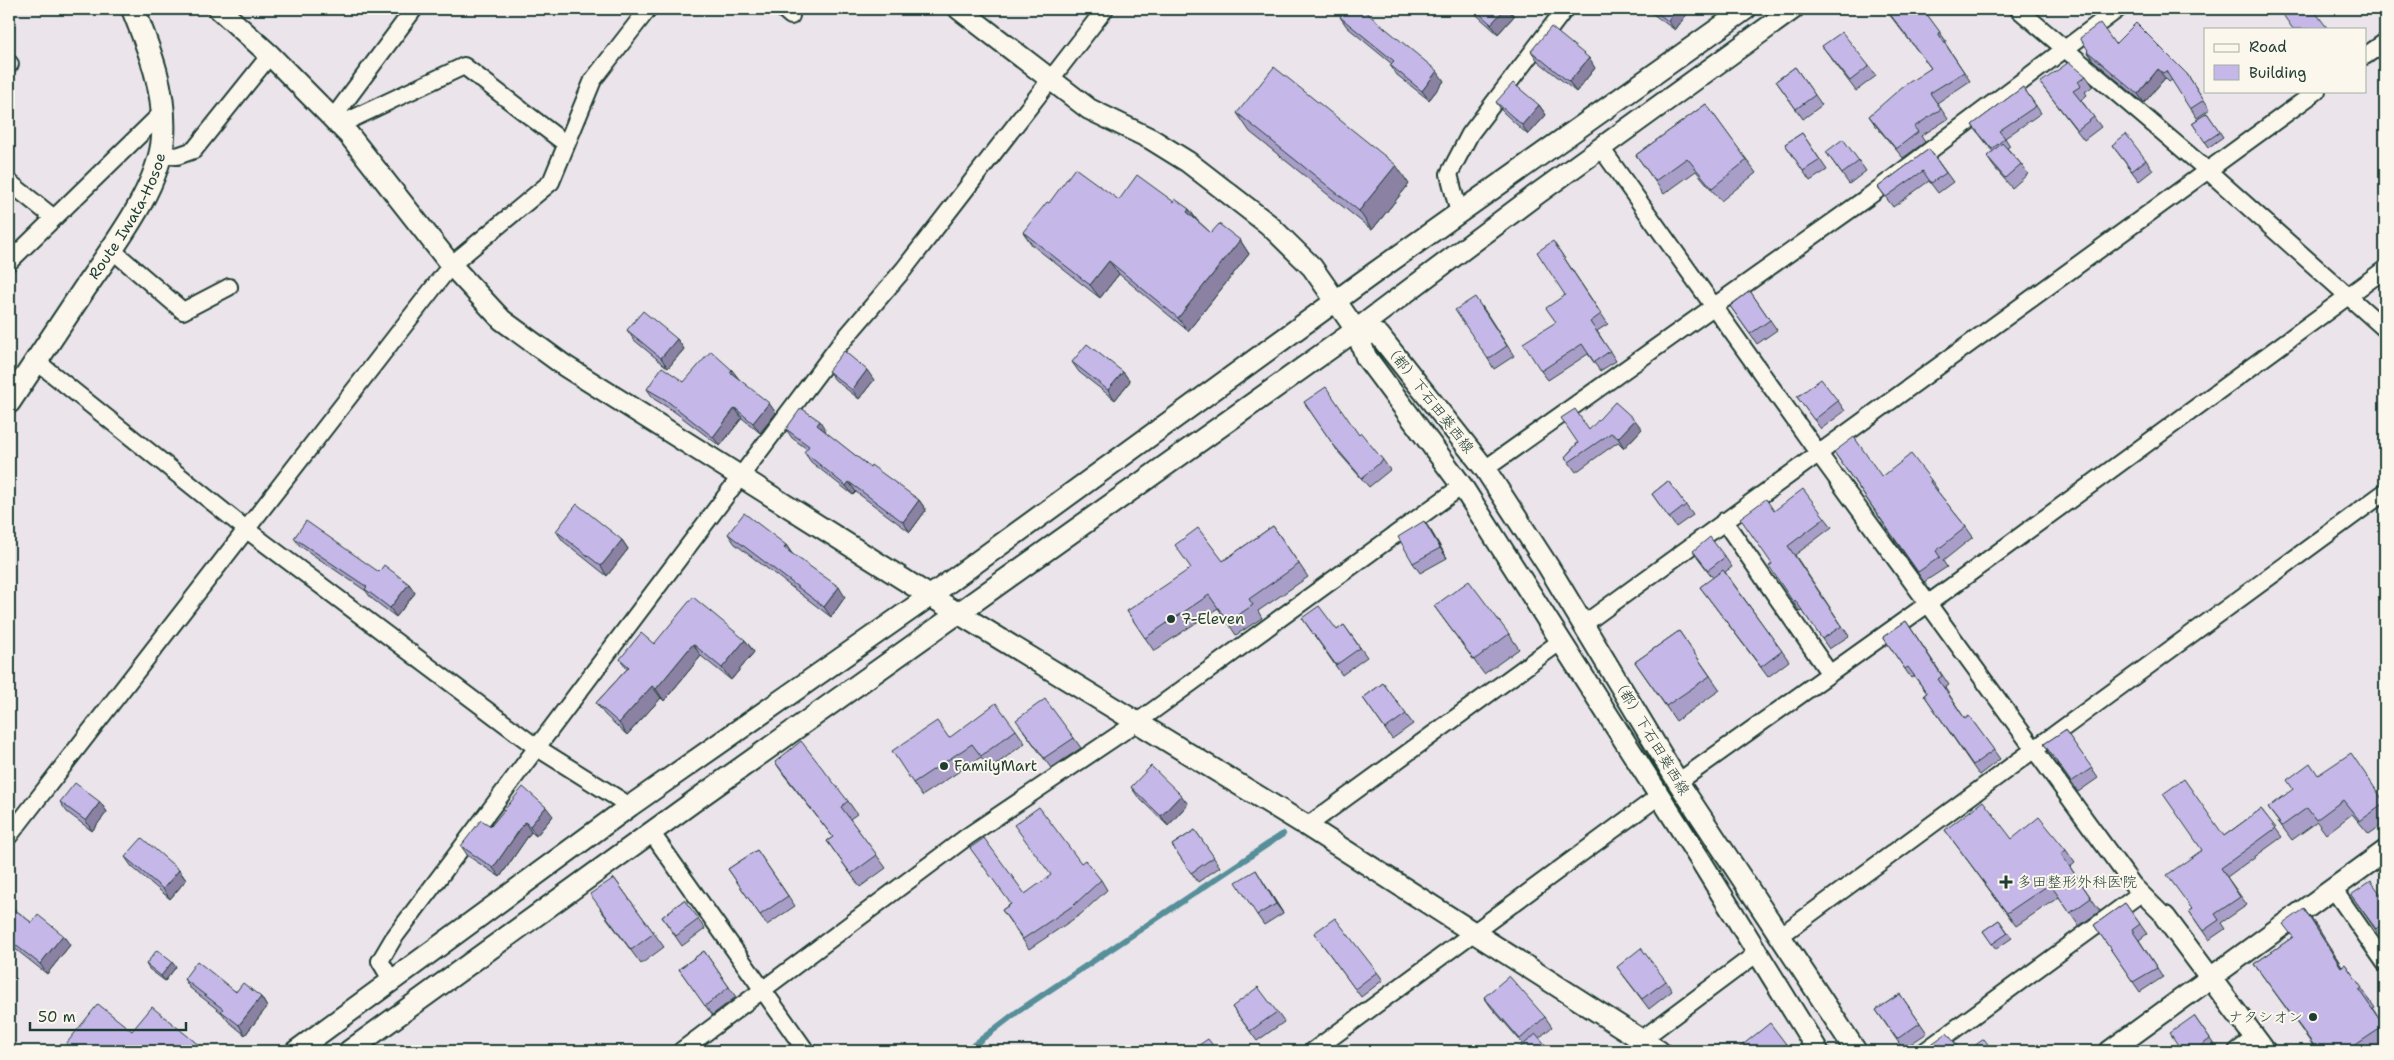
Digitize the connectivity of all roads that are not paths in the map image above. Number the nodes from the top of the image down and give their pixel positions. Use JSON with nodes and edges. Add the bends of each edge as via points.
{"nodes":[{"id":1,"x":133,"y":9,"type":"edge"},
{"id":2,"x":219,"y":9,"type":"edge"},
{"id":3,"x":414,"y":9,"type":"edge"},
{"id":4,"x":648,"y":9,"type":"edge"},
{"id":5,"x":959,"y":9,"type":"edge"},
{"id":6,"x":1105,"y":9,"type":"edge"},
{"id":7,"x":1565,"y":9,"type":"edge"},
{"id":8,"x":1746,"y":9,"type":"edge"},
{"id":9,"x":1793,"y":9,"type":"edge"},
{"id":10,"x":2018,"y":9,"type":"edge"},
{"id":11,"x":2118,"y":9,"type":"edge"},
{"id":12,"x":2385,"y":42,"type":"edge"},
{"id":13,"x":2064,"y":47,"type":"junction"},
{"id":14,"x":270,"y":55,"type":"junction"},
{"id":15,"x":2366,"y":55,"type":"edge"},
{"id":16,"x":1050,"y":80,"type":"junction"},
{"id":17,"x":2315,"y":92,"type":"edge"},
{"id":18,"x":164,"y":111,"type":"junction"},
{"id":19,"x":336,"y":122,"type":"junction"},
{"id":20,"x":566,"y":144,"type":"junction"},
{"id":21,"x":1601,"y":148,"type":"junction"},
{"id":22,"x":159,"y":154,"type":"junction"},
{"id":23,"x":2207,"y":170,"type":"junction"},
{"id":24,"x":9,"y":182,"type":"edge"},
{"id":25,"x":1459,"y":213,"type":"junction"},
{"id":26,"x":54,"y":218,"type":"junction"},
{"id":27,"x":111,"y":249,"type":"junction"},
{"id":28,"x":9,"y":262,"type":"edge"},
{"id":29,"x":451,"y":265,"type":"junction"},
{"id":30,"x":2385,"y":269,"type":"edge"},
{"id":31,"x":229,"y":287,"type":"dead end"},
{"id":32,"x":2348,"y":296,"type":"junction"},
{"id":33,"x":1335,"y":302,"type":"junction"},
{"id":34,"x":1715,"y":307,"type":"junction"},
{"id":35,"x":2385,"y":328,"type":"edge"},
{"id":36,"x":1356,"y":330,"type":"junction"},
{"id":37,"x":36,"y":361,"type":"junction"},
{"id":38,"x":9,"y":402,"type":"edge"},
{"id":39,"x":1819,"y":454,"type":"junction"},
{"id":40,"x":1485,"y":469,"type":"junction"},
{"id":41,"x":741,"y":479,"type":"junction"},
{"id":42,"x":1462,"y":486,"type":"junction"},
{"id":43,"x":2385,"y":492,"type":"edge"},
{"id":44,"x":1724,"y":520,"type":"junction"},
{"id":45,"x":247,"y":530,"type":"junction"},
{"id":46,"x":930,"y":596,"type":"junction"},
{"id":47,"x":1929,"y":603,"type":"junction"},
{"id":48,"x":958,"y":613,"type":"junction"},
{"id":49,"x":1584,"y":624,"type":"junction"},
{"id":50,"x":1561,"y":641,"type":"junction"},
{"id":51,"x":1830,"y":674,"type":"junction"},
{"id":52,"x":1136,"y":723,"type":"junction"},
{"id":53,"x":536,"y":747,"type":"junction"},
{"id":54,"x":2035,"y":750,"type":"junction"},
{"id":55,"x":1678,"y":782,"type":"junction"},
{"id":56,"x":1659,"y":796,"type":"junction"},
{"id":57,"x":630,"y":806,"type":"junction"},
{"id":58,"x":1307,"y":826,"type":"junction"},
{"id":59,"x":651,"y":832,"type":"junction"},
{"id":60,"x":9,"y":836,"type":"edge"},
{"id":61,"x":2385,"y":851,"type":"edge"},
{"id":62,"x":2334,"y":890,"type":"junction"},
{"id":63,"x":2141,"y":893,"type":"junction"},
{"id":64,"x":2165,"y":918,"type":"joint"},
{"id":65,"x":1471,"y":933,"type":"junction"},
{"id":66,"x":1780,"y":936,"type":"junction"},
{"id":67,"x":1756,"y":954,"type":"junction"},
{"id":68,"x":2385,"y":963,"type":"edge"},
{"id":69,"x":2210,"y":977,"type":"junction"},
{"id":70,"x":392,"y":981,"type":"junction"},
{"id":71,"x":763,"y":991,"type":"junction"},
{"id":72,"x":1641,"y":1040,"type":"junction"},
{"id":73,"x":2260,"y":1045,"type":"edge"},
{"id":74,"x":360,"y":1048,"type":"edge"},
{"id":75,"x":296,"y":1051,"type":"edge"},
{"id":76,"x":681,"y":1051,"type":"edge"},
{"id":77,"x":806,"y":1051,"type":"edge"},
{"id":78,"x":1313,"y":1051,"type":"edge"},
{"id":79,"x":1659,"y":1051,"type":"edge"},
{"id":80,"x":1818,"y":1051,"type":"edge"},
{"id":81,"x":1856,"y":1051,"type":"edge"},
{"id":82,"x":1926,"y":1051,"type":"edge"},
{"id":83,"x":2110,"y":1051,"type":"edge"},
{"id":84,"x":2237,"y":1051,"type":"edge"}],
"edges":[{"from":1,"to":18,"type":"main road","name":"Route Iwata-Hosoe","via":[[160,85]]},
{"from":2,"to":14,"type":"street"},
{"from":3,"to":19,"type":"street"},
{"from":4,"to":20,"type":"street","via":[[594,80]]},
{"from":5,"to":16,"type":"street"},
{"from":6,"to":16,"type":"street"},
{"from":7,"to":25,"type":"street","via":[[1470,134],[1450,174]]},
{"from":8,"to":25,"type":"street"},
{"from":9,"to":21,"type":"street"},
{"from":10,"to":13,"type":"street"},
{"from":11,"to":13,"type":"street"},
{"from":12,"to":15,"type":"street"},
{"from":13,"to":23,"type":"street"},
{"from":13,"to":34,"type":"street","via":[[1868,197]]},
{"from":14,"to":19,"type":"street"},
{"from":14,"to":22,"type":"street","via":[[194,150],[178,156]]},
{"from":16,"to":33,"type":"street","via":[[1089,109],[1151,139],[1188,162],[1268,224],[1312,267]]},
{"from":16,"to":41,"type":"street","via":[[904,269],[840,344]]},
{"from":17,"to":23,"type":"street"},
{"from":18,"to":22,"type":"main road","name":"Route Iwata-Hosoe"},
{"from":18,"to":26,"type":"street"},
{"from":19,"to":20,"type":"street","via":[[464,66]]},
{"from":19,"to":29,"type":"street"},
{"from":20,"to":29,"type":"street","via":[[551,182]]},
{"from":21,"to":34,"type":"street"},
{"from":21,"to":36,"type":"street"},
{"from":22,"to":27,"type":"main road","name":"Route Iwata-Hosoe","via":[[142,200]]},
{"from":23,"to":32,"type":"street"},
{"from":23,"to":39,"type":"street"},
{"from":24,"to":26,"type":"street"},
{"from":25,"to":33,"type":"street"},
{"from":26,"to":28,"type":"street"},
{"from":27,"to":31,"type":"street","via":[[183,310]]},
{"from":27,"to":37,"type":"main road","name":"Route Iwata-Hosoe"},
{"from":29,"to":41,"type":"street","via":[[510,326],[565,366]]},
{"from":29,"to":45,"type":"street"},
{"from":30,"to":32,"type":"street"},
{"from":32,"to":35,"type":"street"},
{"from":32,"to":47,"type":"street"},
{"from":33,"to":36,"type":"street"},
{"from":33,"to":46,"type":"street"},
{"from":34,"to":39,"type":"street"},
{"from":34,"to":40,"type":"street"},
{"from":36,"to":40,"type":"street","name":"（都）下石田葵西線","via":[[1379,335]]},
{"from":36,"to":42,"type":"street","name":"（都）下石田葵西線","via":[[1366,357]]},
{"from":36,"to":48,"type":"street"},
{"from":37,"to":38,"type":"main road","name":"Route Iwata-Hosoe"},
{"from":37,"to":45,"type":"street"},
{"from":39,"to":44,"type":"street"},
{"from":39,"to":47,"type":"street"},
{"from":40,"to":49,"type":"street","name":"（都）下石田葵西線"},
{"from":41,"to":46,"type":"street"},
{"from":41,"to":53,"type":"street"},
{"from":42,"to":50,"type":"street","name":"（都）下石田葵西線"},
{"from":42,"to":52,"type":"street"},
{"from":43,"to":54,"type":"street"},
{"from":44,"to":49,"type":"street"},
{"from":44,"to":51,"type":"street"},
{"from":45,"to":53,"type":"street"},
{"from":45,"to":60,"type":"street"},
{"from":46,"to":48,"type":"street"},
{"from":46,"to":57,"type":"street"},
{"from":47,"to":51,"type":"street"},
{"from":47,"to":54,"type":"street"},
{"from":48,"to":52,"type":"street"},
{"from":48,"to":59,"type":"street"},
{"from":49,"to":55,"type":"street","name":"（都）下石田葵西線"},
{"from":50,"to":56,"type":"street","name":"（都）下石田葵西線"},
{"from":50,"to":58,"type":"street"},
{"from":51,"to":55,"type":"street"},
{"from":52,"to":58,"type":"street"},
{"from":52,"to":71,"type":"street","via":[[968,836]]},
{"from":53,"to":57,"type":"street"},
{"from":53,"to":70,"type":"street","via":[[380,961]]},
{"from":54,"to":63,"type":"street"},
{"from":54,"to":66,"type":"street"},
{"from":55,"to":66,"type":"street","name":"（都）下石田葵西線"},
{"from":56,"to":65,"type":"street"},
{"from":56,"to":67,"type":"street","name":"（都）下石田葵西線"},
{"from":57,"to":70,"type":"street"},
{"from":58,"to":65,"type":"street"},
{"from":59,"to":71,"type":"street"},
{"from":59,"to":74,"type":"street"},
{"from":61,"to":62,"type":"street"},
{"from":62,"to":68,"type":"street"},
{"from":62,"to":69,"type":"street"},
{"from":63,"to":64,"type":"street"},
{"from":63,"to":82,"type":"street"},
{"from":64,"to":69,"type":"street"},
{"from":65,"to":72,"type":"street"},
{"from":65,"to":78,"type":"street"},
{"from":66,"to":81,"type":"street","name":"（都）下石田葵西線"},
{"from":67,"to":72,"type":"street"},
{"from":67,"to":80,"type":"street","name":"（都）下石田葵西線"},
{"from":69,"to":73,"type":"street"},
{"from":69,"to":83,"type":"street"},
{"from":70,"to":75,"type":"street"},
{"from":71,"to":76,"type":"street"},
{"from":71,"to":77,"type":"street"},
{"from":72,"to":79,"type":"street"},
{"from":73,"to":84,"type":"street"}]}
